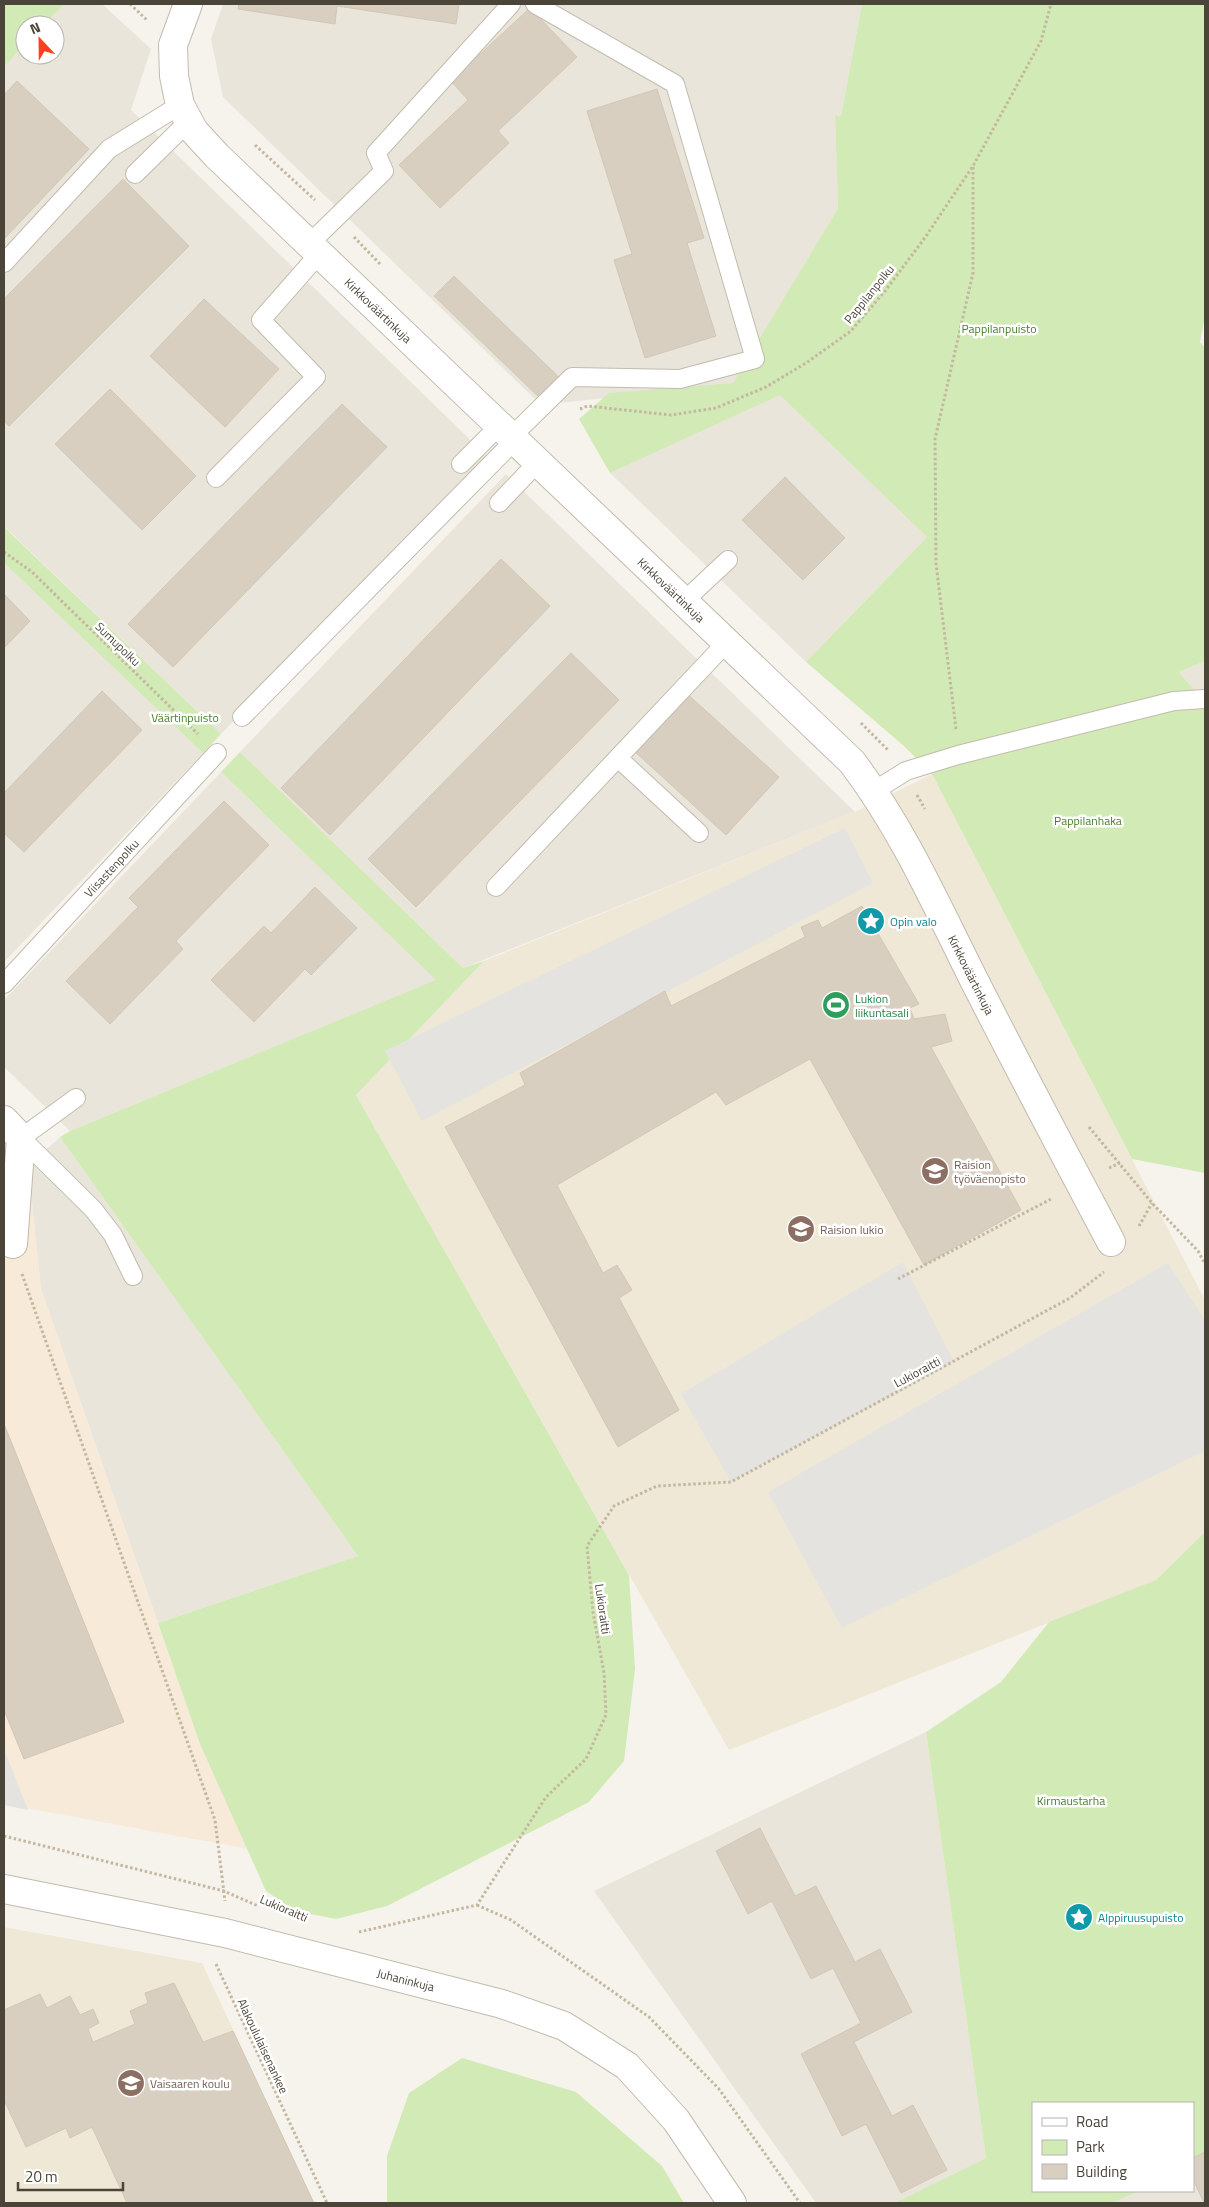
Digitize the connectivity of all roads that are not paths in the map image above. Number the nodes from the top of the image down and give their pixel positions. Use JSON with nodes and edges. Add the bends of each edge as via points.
{"nodes":[{"id":1,"x":188,"y":4,"type":"edge"},
{"id":2,"x":511,"y":4,"type":"edge"},
{"id":3,"x":535,"y":4,"type":"edge"},
{"id":4,"x":184,"y":113,"type":"junction"},
{"id":5,"x":135,"y":174,"type":"dead end"},
{"id":6,"x":314,"y":249,"type":"junction"},
{"id":7,"x":4,"y":263,"type":"edge"},
{"id":8,"x":508,"y":435,"type":"junction"},
{"id":9,"x":537,"y":463,"type":"junction"},
{"id":10,"x":461,"y":464,"type":"dead end"},
{"id":11,"x":216,"y":478,"type":"dead end"},
{"id":12,"x":499,"y":503,"type":"dead end"},
{"id":13,"x":728,"y":560,"type":"dead end"},
{"id":14,"x":683,"y":602,"type":"junction"},
{"id":15,"x":726,"y":642,"type":"junction"},
{"id":16,"x":1205,"y":700,"type":"edge"},
{"id":17,"x":242,"y":718,"type":"dead end"},
{"id":18,"x":217,"y":753,"type":"road end"},
{"id":19,"x":618,"y":758,"type":"junction"},
{"id":20,"x":874,"y":791,"type":"junction"},
{"id":21,"x":699,"y":833,"type":"dead end"},
{"id":22,"x":496,"y":887,"type":"dead end"},
{"id":23,"x":4,"y":984,"type":"edge"},
{"id":24,"x":76,"y":1098,"type":"dead end"},
{"id":25,"x":12,"y":1129,"type":"edge"},
{"id":26,"x":1111,"y":1242,"type":"dead end"},
{"id":27,"x":13,"y":1244,"type":"road end"},
{"id":28,"x":132,"y":1276,"type":"dead end"},
{"id":29,"x":4,"y":1889,"type":"edge"},
{"id":30,"x":732,"y":2203,"type":"edge"}],
"edges":[{"from":1,"to":4,"type":"street","name":"Kirkkoväärtinkuja","via":[[173,45],[174,76]]},
{"from":2,"to":6,"type":"lane","via":[[376,153],[384,172]]},
{"from":3,"to":8,"type":"lane","via":[[675,84],[755,359],[680,379],[572,377]]},
{"from":4,"to":5,"type":"lane"},
{"from":4,"to":6,"type":"street","name":"Kirkkoväärtinkuja","via":[[194,131],[217,156]]},
{"from":4,"to":7,"type":"lane","via":[[109,149]]},
{"from":6,"to":8,"type":"street","name":"Kirkkoväärtinkuja"},
{"from":6,"to":11,"type":"lane","via":[[262,320],[316,376]]},
{"from":8,"to":9,"type":"street","name":"Kirkkoväärtinkuja"},
{"from":8,"to":10,"type":"lane"},
{"from":8,"to":17,"type":"lane"},
{"from":9,"to":12,"type":"lane"},
{"from":9,"to":14,"type":"street","name":"Kirkkoväärtinkuja"},
{"from":13,"to":14,"type":"lane"},
{"from":14,"to":15,"type":"street","name":"Kirkkoväärtinkuja"},
{"from":15,"to":19,"type":"lane"},
{"from":15,"to":20,"type":"street","name":"Kirkkoväärtinkuja","via":[[852,762]]},
{"from":16,"to":20,"type":"lane","via":[[1174,701],[958,755],[906,771]]},
{"from":18,"to":23,"type":"lane","name":"Viisastenpolku"},
{"from":19,"to":21,"type":"lane"},
{"from":19,"to":22,"type":"lane"},
{"from":20,"to":26,"type":"street","name":"Kirkkoväärtinkuja","via":[[916,863]]},
{"from":24,"to":25,"type":"lane"},
{"from":25,"to":27,"type":"street"},
{"from":25,"to":28,"type":"lane","via":[[93,1209],[113,1235]]},
{"from":29,"to":30,"type":"street","name":"Juhaninkuja","via":[[225,1933],[502,2004],[564,2026],[627,2066],[676,2120]]}]}
